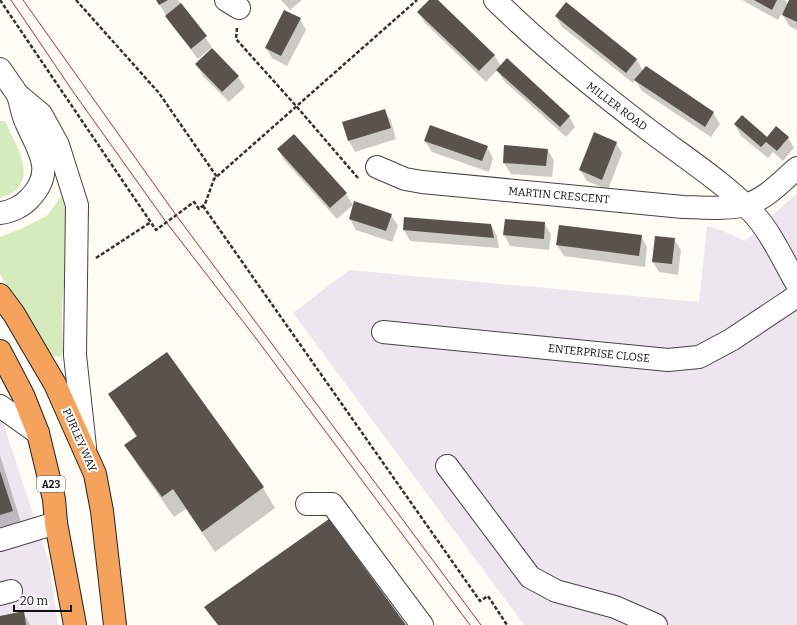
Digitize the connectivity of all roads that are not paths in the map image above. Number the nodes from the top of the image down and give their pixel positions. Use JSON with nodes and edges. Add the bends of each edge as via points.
{"nodes":[{"id":1,"x":495,"y":0,"type":"edge"},
{"id":2,"x":0,"y":69,"type":"edge"},
{"id":3,"x":18,"y":95,"type":"junction"},
{"id":4,"x":377,"y":167,"type":"road end"},
{"id":5,"x":797,"y":168,"type":"edge"},
{"id":6,"x":745,"y":205,"type":"junction"},
{"id":7,"x":0,"y":213,"type":"edge"},
{"id":8,"x":797,"y":284,"type":"edge"},
{"id":9,"x":0,"y":295,"type":"edge"},
{"id":10,"x":797,"y":296,"type":"edge"},
{"id":11,"x":383,"y":332,"type":"dead end"},
{"id":12,"x":0,"y":351,"type":"edge"},
{"id":13,"x":0,"y":406,"type":"edge"},
{"id":14,"x":38,"y":433,"type":"junction"},
{"id":15,"x":86,"y":453,"type":"junction"},
{"id":16,"x":447,"y":466,"type":"dead end"},
{"id":17,"x":307,"y":504,"type":"dead end"},
{"id":18,"x":56,"y":523,"type":"junction"},
{"id":19,"x":0,"y":540,"type":"edge"},
{"id":20,"x":75,"y":625,"type":"edge"},
{"id":21,"x":114,"y":625,"type":"edge"},
{"id":22,"x":422,"y":625,"type":"edge"},
{"id":23,"x":656,"y":625,"type":"edge"}],
"edges":[{"from":1,"to":6,"type":"street","name":"MILLER ROAD","via":[[580,78]]},
{"from":2,"to":3,"type":"street"},
{"from":3,"to":7,"type":"street","via":[[25,120],[41,154],[43,179],[27,202],[16,209]]},
{"from":3,"to":15,"type":"street","via":[[40,114],[58,145],[77,205],[75,355]]},
{"from":4,"to":6,"type":"street","name":"MARTIN CRESCENT","via":[[405,179],[422,182],[683,206]]},
{"from":5,"to":6,"type":"street","via":[[769,191]]},
{"from":6,"to":8,"type":"street","name":"MILLER ROAD","via":[[765,230]]},
{"from":9,"to":15,"type":"highway","name":"PURLEY WAY","via":[[55,384]]},
{"from":10,"to":11,"type":"street","name":"ENTERPRISE CLOSE","via":[[731,340],[699,357],[668,360]]},
{"from":12,"to":14,"type":"highway","number":"A23","via":[[23,395]]},
{"from":13,"to":14,"type":"street"},
{"from":14,"to":18,"type":"highway","number":"A23","via":[[54,499]]},
{"from":15,"to":21,"type":"highway","name":"PURLEY WAY","via":[[95,474],[102,511]]},
{"from":16,"to":23,"type":"street","via":[[530,577],[556,591],[615,607]]},
{"from":17,"to":22,"type":"street","via":[[332,504]]},
{"from":18,"to":19,"type":"street"},
{"from":18,"to":20,"type":"highway","number":"A23"}]}
